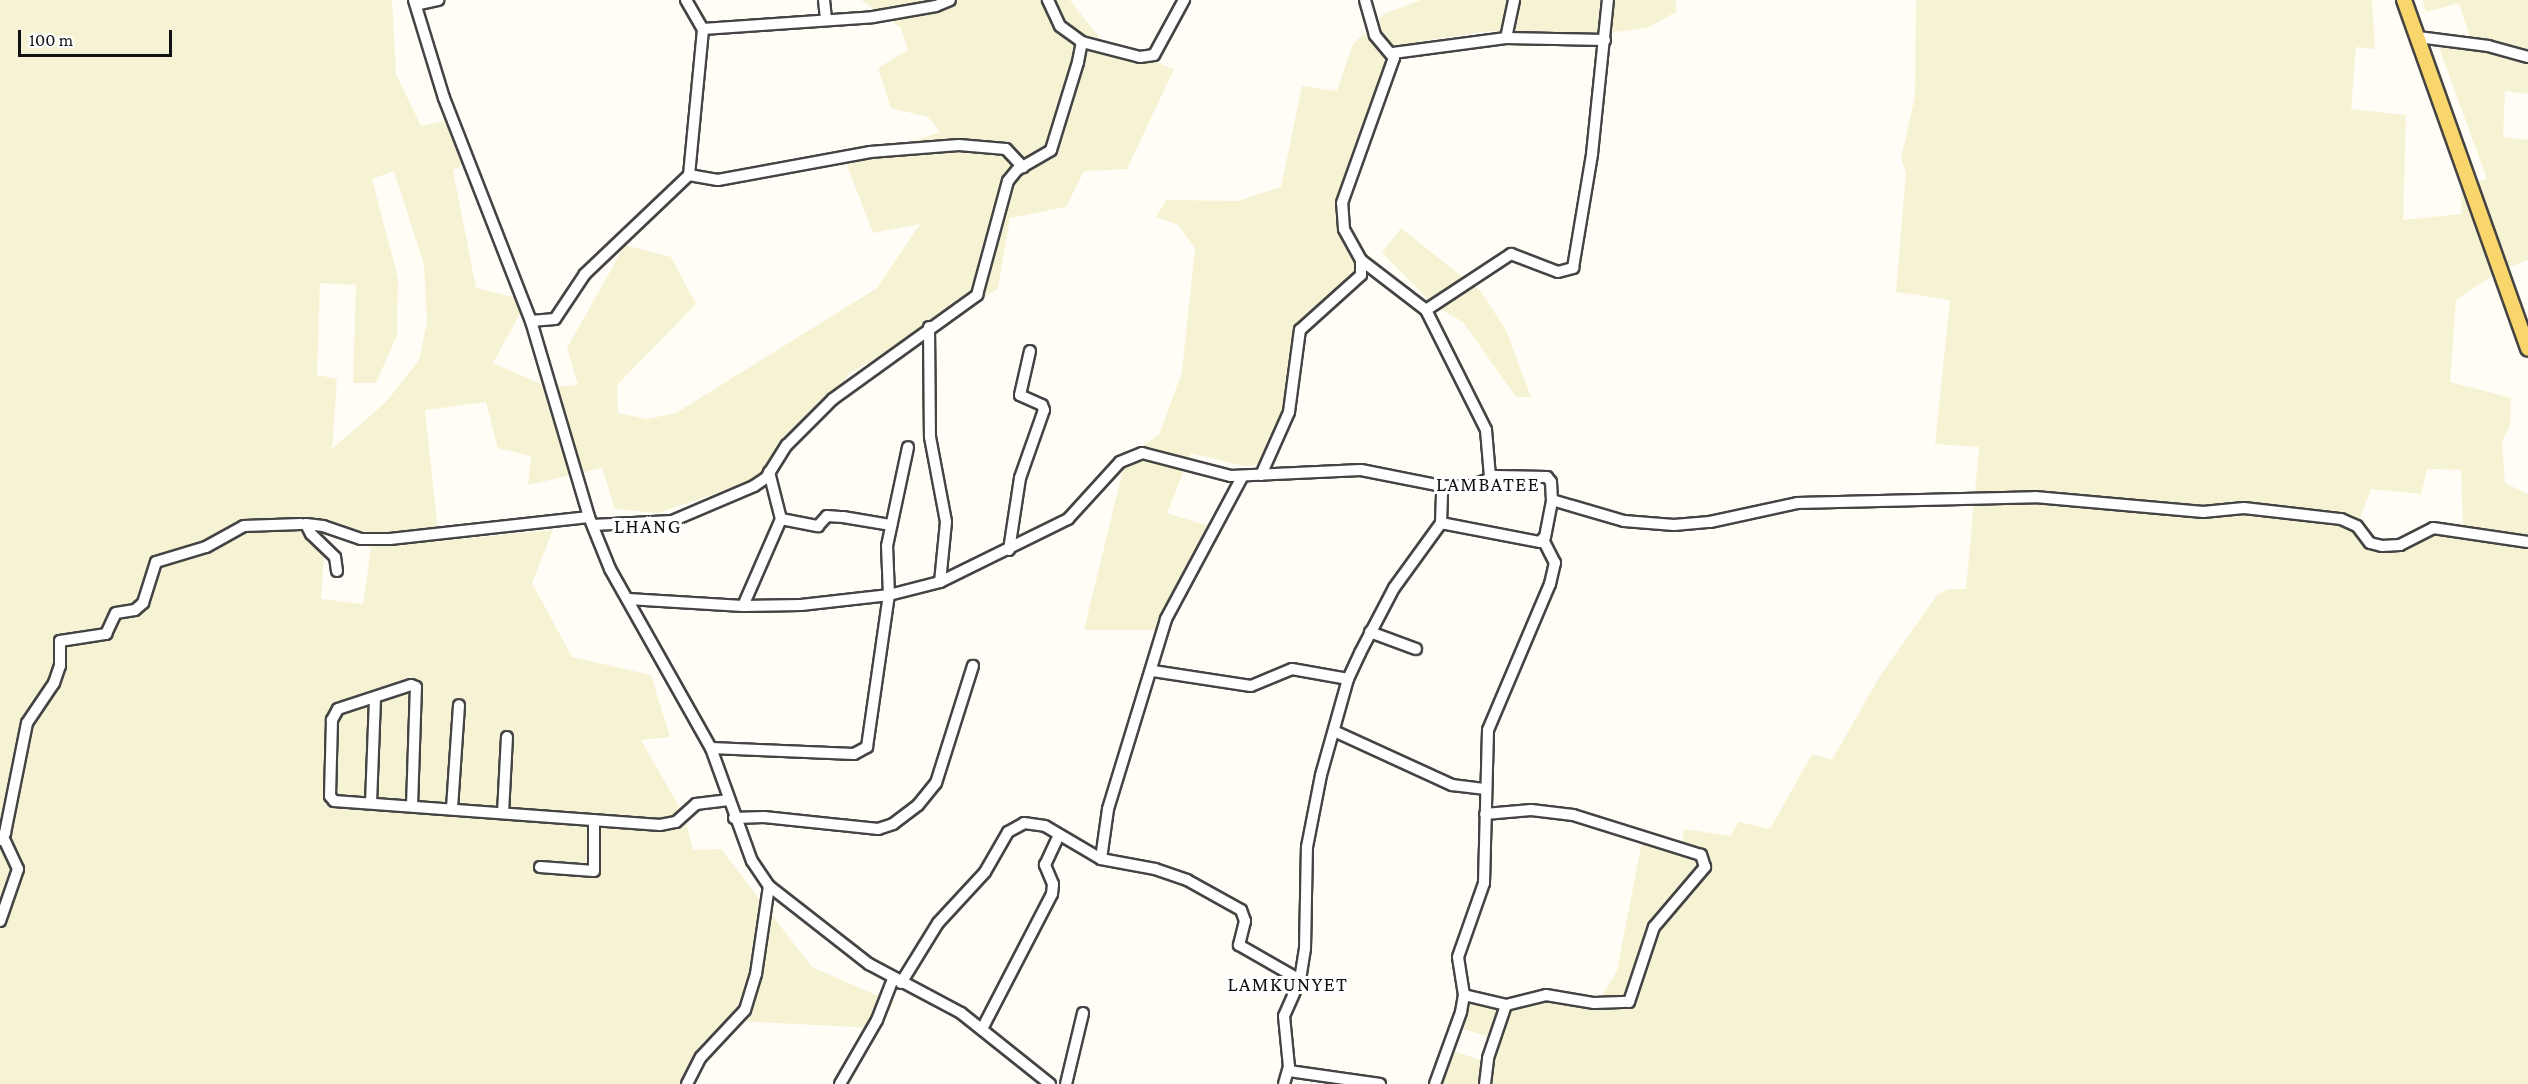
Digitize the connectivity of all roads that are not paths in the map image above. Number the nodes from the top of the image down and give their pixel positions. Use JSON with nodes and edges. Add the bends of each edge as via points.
{"nodes":[{"id":1,"x":438,"y":0,"type":"edge"},
{"id":2,"x":686,"y":0,"type":"edge"},
{"id":3,"x":824,"y":0,"type":"edge"},
{"id":4,"x":950,"y":0,"type":"edge"},
{"id":5,"x":1048,"y":0,"type":"edge"},
{"id":6,"x":1184,"y":0,"type":"edge"},
{"id":7,"x":1365,"y":0,"type":"edge"},
{"id":8,"x":1514,"y":0,"type":"edge"},
{"id":9,"x":1608,"y":0,"type":"edge"},
{"id":10,"x":2404,"y":0,"type":"edge"},
{"id":11,"x":415,"y":3,"type":"edge"},
{"id":12,"x":826,"y":19,"type":"junction"},
{"id":13,"x":703,"y":29,"type":"junction"},
{"id":14,"x":2418,"y":37,"type":"junction"},
{"id":15,"x":1506,"y":38,"type":"junction"},
{"id":16,"x":1605,"y":40,"type":"junction"},
{"id":17,"x":1082,"y":42,"type":"junction"},
{"id":18,"x":1393,"y":53,"type":"junction"},
{"id":19,"x":2528,"y":57,"type":"edge"},
{"id":20,"x":1023,"y":168,"type":"junction"},
{"id":21,"x":689,"y":176,"type":"junction"},
{"id":22,"x":1361,"y":260,"type":"junction"},
{"id":23,"x":1426,"y":310,"type":"junction"},
{"id":24,"x":2523,"y":320,"type":"edge"},
{"id":25,"x":531,"y":321,"type":"junction"},
{"id":26,"x":929,"y":327,"type":"junction"},
{"id":27,"x":2528,"y":349,"type":"edge"},
{"id":28,"x":1030,"y":351,"type":"dead end"},
{"id":29,"x":908,"y":447,"type":"dead end"},
{"id":30,"x":769,"y":472,"type":"junction"},
{"id":31,"x":1261,"y":475,"type":"junction"},
{"id":32,"x":1242,"y":477,"type":"junction"},
{"id":33,"x":1490,"y":477,"type":"junction"},
{"id":34,"x":1442,"y":486,"type":"junction"},
{"id":35,"x":1552,"y":500,"type":"junction"},
{"id":36,"x":782,"y":519,"type":"junction"},
{"id":37,"x":591,"y":521,"type":"junction"},
{"id":38,"x":1441,"y":523,"type":"junction"},
{"id":39,"x":301,"y":524,"type":"dead end"},
{"id":40,"x":891,"y":525,"type":"junction"},
{"id":41,"x":1543,"y":540,"type":"junction"},
{"id":42,"x":2528,"y":542,"type":"edge"},
{"id":43,"x":1009,"y":550,"type":"junction"},
{"id":44,"x":337,"y":571,"type":"dead end"},
{"id":45,"x":940,"y":582,"type":"junction"},
{"id":46,"x":889,"y":595,"type":"junction"},
{"id":47,"x":628,"y":599,"type":"junction"},
{"id":48,"x":743,"y":606,"type":"junction"},
{"id":49,"x":1370,"y":632,"type":"junction"},
{"id":50,"x":1416,"y":650,"type":"dead end"},
{"id":51,"x":973,"y":666,"type":"dead end"},
{"id":52,"x":1153,"y":671,"type":"junction"},
{"id":53,"x":1348,"y":679,"type":"junction"},
{"id":54,"x":375,"y":698,"type":"junction"},
{"id":55,"x":459,"y":705,"type":"dead end"},
{"id":56,"x":1334,"y":731,"type":"junction"},
{"id":57,"x":507,"y":737,"type":"dead end"},
{"id":58,"x":711,"y":748,"type":"junction"},
{"id":59,"x":1484,"y":789,"type":"junction"},
{"id":60,"x":729,"y":800,"type":"junction"},
{"id":61,"x":371,"y":803,"type":"junction"},
{"id":62,"x":412,"y":806,"type":"junction"},
{"id":63,"x":452,"y":808,"type":"junction"},
{"id":64,"x":502,"y":813,"type":"junction"},
{"id":65,"x":1485,"y":814,"type":"junction"},
{"id":66,"x":734,"y":818,"type":"junction"},
{"id":67,"x":594,"y":820,"type":"junction"},
{"id":68,"x":1059,"y":835,"type":"junction"},
{"id":69,"x":2,"y":839,"type":"edge"},
{"id":70,"x":1101,"y":859,"type":"junction"},
{"id":71,"x":540,"y":867,"type":"dead end"},
{"id":72,"x":769,"y":886,"type":"junction"},
{"id":73,"x":0,"y":921,"type":"edge"},
{"id":74,"x":1300,"y":980,"type":"junction"},
{"id":75,"x":897,"y":981,"type":"junction"},
{"id":76,"x":1464,"y":995,"type":"junction"},
{"id":77,"x":1506,"y":1005,"type":"junction"},
{"id":78,"x":1083,"y":1013,"type":"dead end"},
{"id":79,"x":982,"y":1029,"type":"junction"},
{"id":80,"x":1289,"y":1071,"type":"junction"},
{"id":81,"x":687,"y":1084,"type":"edge"},
{"id":82,"x":840,"y":1084,"type":"edge"},
{"id":83,"x":1050,"y":1084,"type":"edge"},
{"id":84,"x":1066,"y":1084,"type":"edge"},
{"id":85,"x":1284,"y":1084,"type":"edge"},
{"id":86,"x":1380,"y":1084,"type":"edge"},
{"id":87,"x":1435,"y":1084,"type":"edge"},
{"id":88,"x":1485,"y":1084,"type":"edge"}],
"edges":[{"from":1,"to":11,"type":"street"},
{"from":2,"to":13,"type":"street"},
{"from":3,"to":12,"type":"street"},
{"from":4,"to":12,"type":"street","via":[[873,17]]},
{"from":5,"to":17,"type":"street","via":[[1060,26]]},
{"from":6,"to":17,"type":"street","via":[[1154,55],[1140,57]]},
{"from":7,"to":18,"type":"street","via":[[1377,39]]},
{"from":8,"to":15,"type":"street"},
{"from":9,"to":16,"type":"street"},
{"from":10,"to":14,"type":"main road"},
{"from":11,"to":25,"type":"street","via":[[441,88]]},
{"from":12,"to":13,"type":"street"},
{"from":13,"to":21,"type":"street"},
{"from":14,"to":19,"type":"street","via":[[2488,46]]},
{"from":14,"to":24,"type":"main road"},
{"from":15,"to":16,"type":"street"},
{"from":15,"to":18,"type":"street"},
{"from":16,"to":23,"type":"street","via":[[1573,268],[1558,272],[1511,254]]},
{"from":17,"to":20,"type":"street","via":[[1051,150]]},
{"from":18,"to":22,"type":"street","via":[[1342,203],[1344,229]]},
{"from":20,"to":21,"type":"street","via":[[1006,149],[959,145],[870,152],[718,180]]},
{"from":20,"to":26,"type":"street","via":[[1012,175],[1000,202],[984,281],[977,295]]},
{"from":21,"to":25,"type":"street","via":[[585,274],[555,319]]},
{"from":22,"to":23,"type":"street"},
{"from":22,"to":31,"type":"street","via":[[1357,282],[1300,330],[1289,412]]},
{"from":23,"to":33,"type":"street","via":[[1486,430]]},
{"from":24,"to":27,"type":"main road"},
{"from":25,"to":37,"type":"street"},
{"from":26,"to":30,"type":"street","via":[[833,399],[791,442]]},
{"from":26,"to":45,"type":"street","via":[[930,437],[945,513]]},
{"from":28,"to":43,"type":"street","via":[[1020,395],[1042,405],[1044,410],[1020,478]]},
{"from":29,"to":40,"type":"street"},
{"from":30,"to":36,"type":"street"},
{"from":30,"to":37,"type":"street","via":[[754,486],[672,521]]},
{"from":31,"to":32,"type":"street"},
{"from":31,"to":34,"type":"street","via":[[1361,470]]},
{"from":32,"to":43,"type":"street","via":[[1222,476],[1135,453],[1120,462],[1068,519]]},
{"from":32,"to":52,"type":"street","via":[[1173,601]]},
{"from":33,"to":34,"type":"street","via":[[1473,486]]},
{"from":33,"to":35,"type":"street","via":[[1547,477]]},
{"from":34,"to":38,"type":"street"},
{"from":35,"to":41,"type":"street"},
{"from":35,"to":42,"type":"street","via":[[1624,521],[1674,525],[1710,522],[1797,503],[2035,497],[2203,512],[2244,508],[2341,519],[2357,526],[2370,543],[2382,546],[2400,545],[2433,528]]},
{"from":36,"to":40,"type":"street","via":[[818,526],[827,516]]},
{"from":36,"to":48,"type":"street"},
{"from":37,"to":44,"type":"street","via":[[390,540],[361,539],[306,524],[311,534],[335,556]]},
{"from":37,"to":47,"type":"street"},
{"from":38,"to":41,"type":"street"},
{"from":38,"to":49,"type":"street","via":[[1394,588]]},
{"from":39,"to":69,"type":"street","via":[[244,526],[206,547],[156,562],[151,569],[147,598],[135,610],[116,614],[106,634],[60,641],[60,666],[26,727]]},
{"from":40,"to":46,"type":"street","via":[[887,546]]},
{"from":41,"to":59,"type":"street","via":[[1555,563],[1488,730]]},
{"from":43,"to":45,"type":"street"},
{"from":45,"to":46,"type":"street"},
{"from":46,"to":48,"type":"street","via":[[801,605]]},
{"from":46,"to":58,"type":"street","via":[[864,750],[854,754]]},
{"from":47,"to":48,"type":"street"},
{"from":47,"to":58,"type":"street"},
{"from":49,"to":50,"type":"street"},
{"from":49,"to":53,"type":"street"},
{"from":51,"to":66,"type":"street","via":[[936,783],[918,805],[893,824],[878,829],[764,817]]},
{"from":52,"to":53,"type":"street","via":[[1251,686],[1292,669]]},
{"from":52,"to":70,"type":"street","via":[[1108,809]]},
{"from":53,"to":56,"type":"street"},
{"from":54,"to":61,"type":"street"},
{"from":54,"to":61,"type":"street","via":[[338,710],[332,720],[331,799]]},
{"from":54,"to":62,"type":"street","via":[[411,685],[416,687]]},
{"from":55,"to":63,"type":"street"},
{"from":56,"to":59,"type":"street","via":[[1452,785]]},
{"from":56,"to":74,"type":"street","via":[[1307,846],[1305,949]]},
{"from":57,"to":64,"type":"street"},
{"from":58,"to":60,"type":"street"},
{"from":59,"to":65,"type":"street"},
{"from":60,"to":66,"type":"street"},
{"from":60,"to":67,"type":"street","via":[[696,804],[676,822],[660,825]]},
{"from":61,"to":62,"type":"street"},
{"from":62,"to":63,"type":"street"},
{"from":63,"to":64,"type":"street"},
{"from":64,"to":67,"type":"street"},
{"from":65,"to":76,"type":"street","via":[[1484,883],[1458,957]]},
{"from":65,"to":77,"type":"street","via":[[1531,810],[1573,815],[1669,842],[1701,855],[1706,863],[1650,933],[1629,1002],[1594,1003],[1546,995]]},
{"from":66,"to":72,"type":"street","via":[[752,861]]},
{"from":67,"to":71,"type":"street","via":[[594,871]]},
{"from":68,"to":70,"type":"street"},
{"from":68,"to":75,"type":"street","via":[[1045,826],[1024,823],[1008,832],[985,872],[938,923]]},
{"from":68,"to":79,"type":"street","via":[[1045,866],[1053,884],[1052,894]]},
{"from":69,"to":73,"type":"street","via":[[18,869]]},
{"from":70,"to":74,"type":"street","via":[[1155,869],[1187,880],[1241,910],[1245,921],[1239,945]]},
{"from":72,"to":75,"type":"street"},
{"from":72,"to":81,"type":"street","via":[[756,974],[745,1010],[701,1057]]},
{"from":74,"to":80,"type":"street","via":[[1284,1017]]},
{"from":75,"to":79,"type":"street","via":[[961,1013]]},
{"from":75,"to":82,"type":"street"},
{"from":76,"to":77,"type":"street"},
{"from":76,"to":87,"type":"street"},
{"from":77,"to":88,"type":"street","via":[[1488,1058]]},
{"from":78,"to":84,"type":"street"},
{"from":79,"to":83,"type":"street"},
{"from":80,"to":85,"type":"street"},
{"from":80,"to":86,"type":"street"}]}
